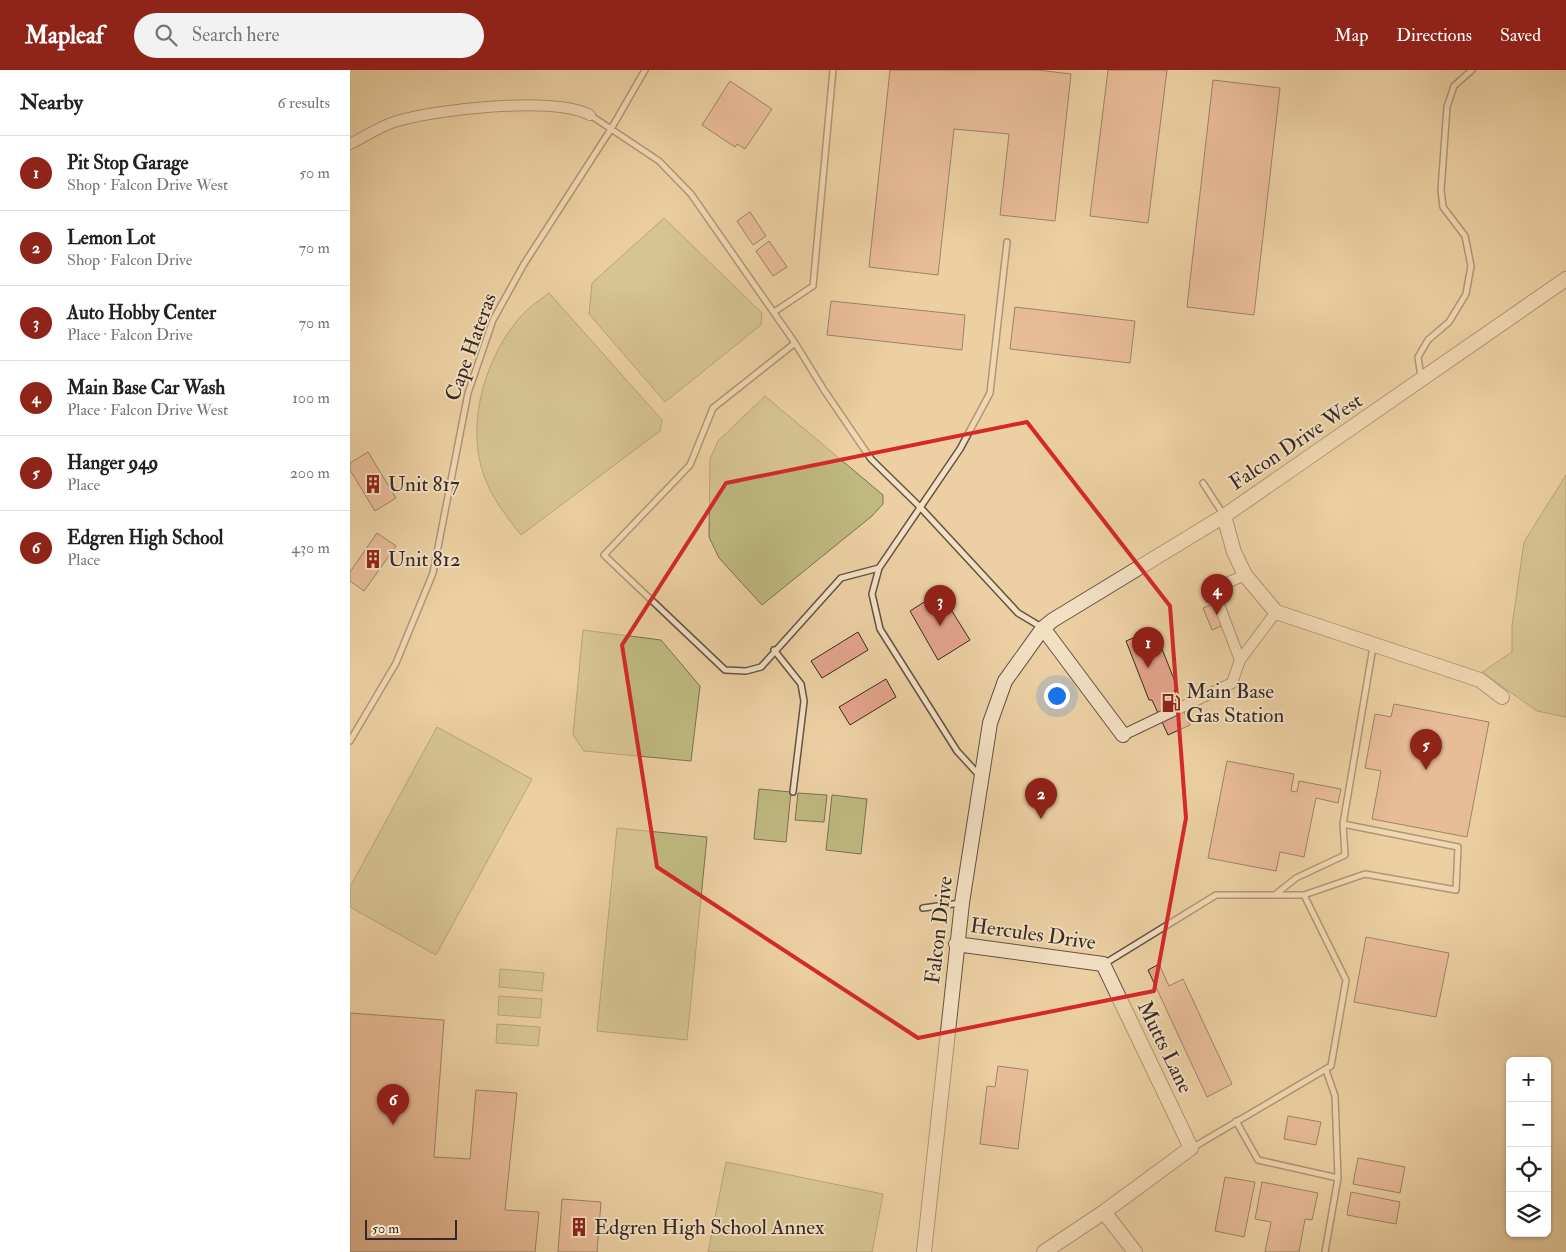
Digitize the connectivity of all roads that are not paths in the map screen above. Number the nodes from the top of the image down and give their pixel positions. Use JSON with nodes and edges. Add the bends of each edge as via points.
{"nodes":[{"id":1,"x":645,"y":70,"type":"edge"},
{"id":2,"x":833,"y":70,"type":"edge"},
{"id":3,"x":1472,"y":70,"type":"edge"},
{"id":4,"x":590,"y":115,"type":"joint"},
{"id":5,"x":611,"y":129,"type":"junction"},
{"id":6,"x":350,"y":144,"type":"edge"},
{"id":7,"x":1007,"y":242,"type":"dead end"},
{"id":8,"x":1566,"y":279,"type":"edge"},
{"id":9,"x":774,"y":312,"type":"junction"},
{"id":10,"x":795,"y":343,"type":"junction"},
{"id":11,"x":1422,"y":380,"type":"junction"},
{"id":12,"x":1203,"y":483,"type":"dead end"},
{"id":13,"x":920,"y":507,"type":"junction"},
{"id":14,"x":1224,"y":516,"type":"junction"},
{"id":15,"x":879,"y":568,"type":"junction"},
{"id":16,"x":1245,"y":575,"type":"junction"},
{"id":17,"x":1276,"y":612,"type":"junction"},
{"id":18,"x":1043,"y":628,"type":"junction"},
{"id":19,"x":1373,"y":646,"type":"junction"},
{"id":20,"x":774,"y":650,"type":"junction"},
{"id":21,"x":1240,"y":660,"type":"junction"},
{"id":22,"x":1502,"y":697,"type":"dead end"},
{"id":23,"x":1123,"y":735,"type":"joint"},
{"id":24,"x":350,"y":741,"type":"edge"},
{"id":25,"x":981,"y":777,"type":"junction"},
{"id":26,"x":794,"y":792,"type":"dead end"},
{"id":27,"x":1343,"y":824,"type":"junction"},
{"id":28,"x":1304,"y":894,"type":"junction"},
{"id":29,"x":1275,"y":895,"type":"junction"},
{"id":30,"x":962,"y":903,"type":"junction"},
{"id":31,"x":924,"y":908,"type":"dead end"},
{"id":32,"x":956,"y":944,"type":"junction"},
{"id":33,"x":1103,"y":964,"type":"junction"},
{"id":34,"x":1326,"y":1070,"type":"junction"},
{"id":35,"x":1236,"y":1121,"type":"junction"},
{"id":36,"x":1191,"y":1148,"type":"junction"},
{"id":37,"x":1338,"y":1178,"type":"junction"},
{"id":38,"x":1104,"y":1212,"type":"junction"},
{"id":39,"x":924,"y":1252,"type":"edge"},
{"id":40,"x":1044,"y":1252,"type":"edge"},
{"id":41,"x":1135,"y":1252,"type":"edge"},
{"id":42,"x":1325,"y":1252,"type":"edge"}],
"edges":[{"from":1,"to":5,"type":"lane","name":"Cape Hateras"},
{"from":2,"to":9,"type":"lane","via":[[813,286]]},
{"from":3,"to":11,"type":"lane","via":[[1454,86],[1447,107],[1441,190],[1443,207],[1465,236],[1471,266],[1466,294],[1449,322],[1428,340],[1418,357]]},
{"from":4,"to":5,"type":"lane"},
{"from":4,"to":6,"type":"street","via":[[581,110],[526,106],[442,112],[392,123]]},
{"from":5,"to":9,"type":"lane","via":[[659,161],[691,194]]},
{"from":5,"to":24,"type":"lane","name":"Cape Hateras","via":[[524,264],[494,320],[468,393],[433,573],[396,663]]},
{"from":7,"to":13,"type":"lane","via":[[990,393],[960,449]]},
{"from":8,"to":11,"type":"street","name":"Falcon Drive West"},
{"from":9,"to":10,"type":"lane"},
{"from":10,"to":13,"type":"lane","via":[[871,459]]},
{"from":10,"to":20,"type":"lane","via":[[713,408],[690,465],[604,555],[725,670],[746,672],[761,667]]},
{"from":11,"to":14,"type":"street","name":"Falcon Drive West"},
{"from":12,"to":14,"type":"lane"},
{"from":13,"to":15,"type":"lane"},
{"from":13,"to":18,"type":"lane","via":[[1018,614]]},
{"from":14,"to":16,"type":"street","via":[[1234,552]]},
{"from":14,"to":18,"type":"street","name":"Falcon Drive West"},
{"from":15,"to":20,"type":"lane","via":[[841,578]]},
{"from":15,"to":25,"type":"lane","via":[[872,594],[880,629],[957,751]]},
{"from":16,"to":17,"type":"street"},
{"from":16,"to":21,"type":"street","via":[[1213,589]]},
{"from":17,"to":19,"type":"street"},
{"from":17,"to":21,"type":"street"},
{"from":18,"to":23,"type":"street"},
{"from":18,"to":25,"type":"street","name":"Falcon Drive","via":[[1005,681],[990,723]]},
{"from":19,"to":22,"type":"street","via":[[1480,680]]},
{"from":19,"to":27,"type":"lane"},
{"from":20,"to":26,"type":"lane","via":[[801,684],[804,701]]},
{"from":21,"to":23,"type":"street","via":[[1232,683]]},
{"from":25,"to":30,"type":"street","name":"Falcon Drive"},
{"from":27,"to":28,"type":"lane","via":[[1458,847],[1456,890],[1365,874]]},
{"from":27,"to":29,"type":"lane","via":[[1345,855],[1296,878]]},
{"from":28,"to":29,"type":"lane"},
{"from":28,"to":34,"type":"lane","via":[[1346,980],[1331,1066]]},
{"from":29,"to":33,"type":"lane","via":[[1216,895]]},
{"from":30,"to":31,"type":"lane"},
{"from":30,"to":32,"type":"street","name":"Falcon Drive"},
{"from":32,"to":33,"type":"street","name":"Hercules Drive"},
{"from":32,"to":39,"type":"street","name":"Falcon Drive"},
{"from":33,"to":36,"type":"street","name":"Mutts Lane"},
{"from":34,"to":35,"type":"lane"},
{"from":34,"to":37,"type":"lane","via":[[1336,1096]]},
{"from":35,"to":36,"type":"lane"},
{"from":35,"to":37,"type":"lane","via":[[1258,1160]]},
{"from":36,"to":38,"type":"street"},
{"from":37,"to":42,"type":"lane"},
{"from":38,"to":40,"type":"street"},
{"from":38,"to":41,"type":"street"}]}
